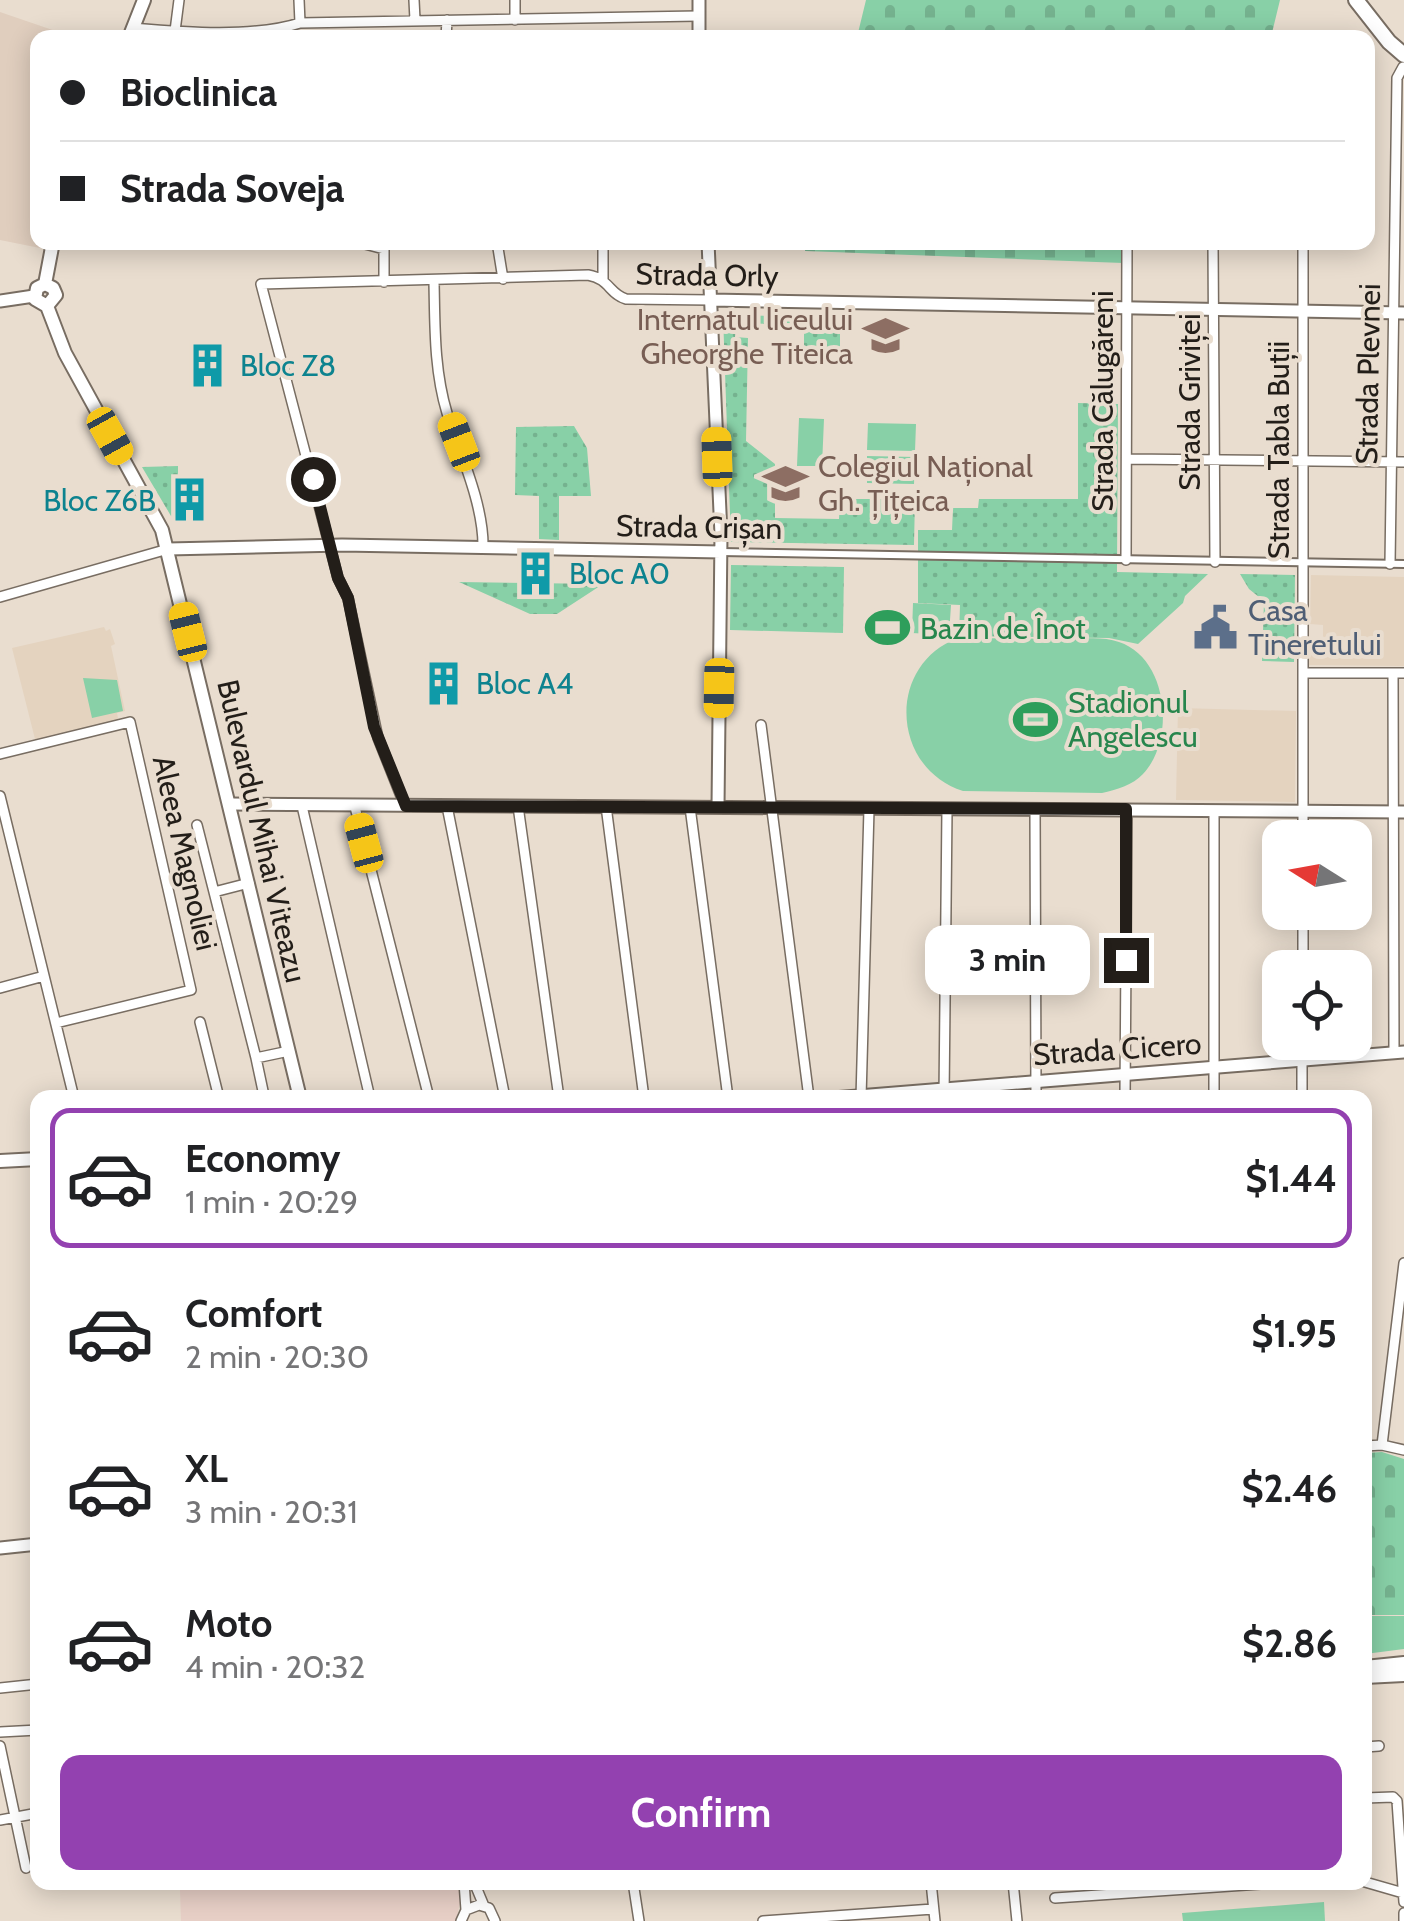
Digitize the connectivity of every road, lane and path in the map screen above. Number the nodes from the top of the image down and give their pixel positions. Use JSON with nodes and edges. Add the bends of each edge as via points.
{"nodes":[{"id":1,"x":144,"y":0,"type":"edge"},
{"id":2,"x":178,"y":0,"type":"edge"},
{"id":3,"x":300,"y":0,"type":"edge"},
{"id":4,"x":414,"y":0,"type":"edge"},
{"id":5,"x":514,"y":0,"type":"edge"},
{"id":6,"x":699,"y":0,"type":"edge"},
{"id":7,"x":1356,"y":0,"type":"edge"},
{"id":8,"x":698,"y":16,"type":"junction"},
{"id":9,"x":414,"y":20,"type":"junction"},
{"id":10,"x":447,"y":20,"type":"junction"},
{"id":11,"x":515,"y":20,"type":"junction"},
{"id":12,"x":300,"y":23,"type":"junction"},
{"id":13,"x":132,"y":30,"type":"edge"},
{"id":14,"x":180,"y":30,"type":"edge"},
{"id":15,"x":287,"y":30,"type":"edge"},
{"id":16,"x":446,"y":30,"type":"edge"},
{"id":17,"x":699,"y":30,"type":"edge"},
{"id":18,"x":1388,"y":42,"type":"junction"},
{"id":19,"x":1404,"y":55,"type":"edge"},
{"id":20,"x":1404,"y":67,"type":"edge"},
{"id":21,"x":51,"y":250,"type":"edge"},
{"id":22,"x":384,"y":250,"type":"edge"},
{"id":23,"x":499,"y":250,"type":"edge"},
{"id":24,"x":602,"y":250,"type":"edge"},
{"id":25,"x":708,"y":250,"type":"edge"},
{"id":26,"x":1127,"y":250,"type":"edge"},
{"id":27,"x":1214,"y":250,"type":"edge"},
{"id":28,"x":1304,"y":250,"type":"edge"},
{"id":29,"x":503,"y":279,"type":"junction"},
{"id":30,"x":603,"y":280,"type":"junction"},
{"id":31,"x":384,"y":282,"type":"junction"},
{"id":32,"x":434,"y":282,"type":"junction"},
{"id":33,"x":45,"y":284,"type":"junction"},
{"id":34,"x":34,"y":296,"type":"junction"},
{"id":35,"x":711,"y":300,"type":"junction"},
{"id":36,"x":0,"y":301,"type":"edge"},
{"id":37,"x":47,"y":306,"type":"junction"},
{"id":38,"x":1127,"y":308,"type":"junction"},
{"id":39,"x":1214,"y":310,"type":"junction"},
{"id":40,"x":1303,"y":311,"type":"junction"},
{"id":41,"x":1399,"y":313,"type":"edge"},
{"id":42,"x":1127,"y":459,"type":"junction"},
{"id":43,"x":1214,"y":460,"type":"junction"},
{"id":44,"x":1303,"y":462,"type":"junction"},
{"id":45,"x":1392,"y":462,"type":"junction"},
{"id":46,"x":1404,"y":462,"type":"edge"},
{"id":47,"x":331,"y":545,"type":"junction"},
{"id":48,"x":484,"y":548,"type":"junction"},
{"id":49,"x":168,"y":549,"type":"junction"},
{"id":50,"x":721,"y":552,"type":"junction"},
{"id":51,"x":1126,"y":560,"type":"junction"},
{"id":52,"x":1215,"y":562,"type":"junction"},
{"id":53,"x":1303,"y":563,"type":"junction"},
{"id":54,"x":1390,"y":564,"type":"junction"},
{"id":55,"x":1404,"y":564,"type":"edge"},
{"id":56,"x":0,"y":597,"type":"edge"},
{"id":57,"x":1303,"y":674,"type":"junction"},
{"id":58,"x":1399,"y":674,"type":"edge"},
{"id":59,"x":761,"y":724,"type":"dead end"},
{"id":60,"x":0,"y":754,"type":"edge"},
{"id":61,"x":0,"y":796,"type":"edge"},
{"id":62,"x":230,"y":804,"type":"junction"},
{"id":63,"x":302,"y":806,"type":"junction"},
{"id":64,"x":406,"y":806,"type":"junction"},
{"id":65,"x":446,"y":806,"type":"junction"},
{"id":66,"x":518,"y":806,"type":"junction"},
{"id":67,"x":606,"y":806,"type":"junction"},
{"id":68,"x":354,"y":807,"type":"junction"},
{"id":69,"x":690,"y":807,"type":"junction"},
{"id":70,"x":718,"y":807,"type":"junction"},
{"id":71,"x":1,"y":808,"type":"edge"},
{"id":72,"x":771,"y":808,"type":"junction"},
{"id":73,"x":869,"y":808,"type":"junction"},
{"id":74,"x":948,"y":809,"type":"junction"},
{"id":75,"x":1035,"y":809,"type":"junction"},
{"id":76,"x":1126,"y":809,"type":"junction"},
{"id":77,"x":1214,"y":811,"type":"junction"},
{"id":78,"x":1304,"y":811,"type":"junction"},
{"id":79,"x":1399,"y":812,"type":"edge"},
{"id":80,"x":1304,"y":820,"type":"edge"},
{"id":81,"x":197,"y":825,"type":"dead end"},
{"id":82,"x":249,"y":883,"type":"junction"},
{"id":83,"x":214,"y":892,"type":"junction"},
{"id":84,"x":44,"y":976,"type":"junction"},
{"id":85,"x":0,"y":988,"type":"edge"},
{"id":86,"x":200,"y":1022,"type":"dead end"},
{"id":87,"x":56,"y":1023,"type":"junction"},
{"id":88,"x":289,"y":1051,"type":"junction"},
{"id":89,"x":1399,"y":1052,"type":"edge"},
{"id":90,"x":1372,"y":1054,"type":"edge"},
{"id":91,"x":256,"y":1058,"type":"junction"},
{"id":92,"x":1302,"y":1060,"type":"joint"},
{"id":93,"x":1214,"y":1067,"type":"junction"},
{"id":94,"x":1125,"y":1074,"type":"junction"},
{"id":95,"x":1036,"y":1081,"type":"junction"},
{"id":96,"x":72,"y":1090,"type":"edge"},
{"id":97,"x":217,"y":1090,"type":"edge"},
{"id":98,"x":263,"y":1090,"type":"edge"},
{"id":99,"x":298,"y":1090,"type":"edge"},
{"id":100,"x":368,"y":1090,"type":"edge"},
{"id":101,"x":427,"y":1090,"type":"edge"},
{"id":102,"x":503,"y":1090,"type":"edge"},
{"id":103,"x":557,"y":1090,"type":"edge"},
{"id":104,"x":643,"y":1090,"type":"edge"},
{"id":105,"x":727,"y":1090,"type":"edge"},
{"id":106,"x":808,"y":1090,"type":"edge"},
{"id":107,"x":861,"y":1090,"type":"edge"},
{"id":108,"x":944,"y":1090,"type":"edge"},
{"id":109,"x":967,"y":1090,"type":"edge"},
{"id":110,"x":1036,"y":1090,"type":"edge"},
{"id":111,"x":1125,"y":1090,"type":"edge"},
{"id":112,"x":1214,"y":1090,"type":"edge"},
{"id":113,"x":1302,"y":1090,"type":"edge"},
{"id":114,"x":30,"y":1159,"type":"edge"},
{"id":115,"x":0,"y":1162,"type":"edge"},
{"id":116,"x":1404,"y":1263,"type":"edge"},
{"id":117,"x":1382,"y":1445,"type":"junction"},
{"id":118,"x":1372,"y":1446,"type":"edge"},
{"id":119,"x":1404,"y":1450,"type":"edge"},
{"id":120,"x":30,"y":1545,"type":"edge"},
{"id":121,"x":0,"y":1548,"type":"edge"},
{"id":122,"x":1404,"y":1663,"type":"edge"},
{"id":123,"x":1372,"y":1665,"type":"edge"},
{"id":124,"x":1404,"y":1675,"type":"edge"},
{"id":125,"x":1372,"y":1677,"type":"edge"},
{"id":126,"x":30,"y":1685,"type":"edge"},
{"id":127,"x":0,"y":1688,"type":"edge"},
{"id":128,"x":30,"y":1730,"type":"edge"},
{"id":129,"x":0,"y":1732,"type":"edge"},
{"id":130,"x":0,"y":1746,"type":"edge"},
{"id":131,"x":1372,"y":1746,"type":"edge"},
{"id":132,"x":1379,"y":1746,"type":"dead end"},
{"id":133,"x":1372,"y":1798,"type":"edge"},
{"id":134,"x":30,"y":1814,"type":"edge"},
{"id":135,"x":14,"y":1817,"type":"junction"},
{"id":136,"x":0,"y":1820,"type":"edge"},
{"id":137,"x":26,"y":1868,"type":"dead end"},
{"id":138,"x":1372,"y":1884,"type":"edge"},
{"id":139,"x":465,"y":1890,"type":"edge"},
{"id":140,"x":477,"y":1890,"type":"edge"},
{"id":141,"x":635,"y":1890,"type":"edge"},
{"id":142,"x":932,"y":1890,"type":"edge"},
{"id":143,"x":1014,"y":1890,"type":"edge"},
{"id":144,"x":1172,"y":1890,"type":"edge"},
{"id":145,"x":1403,"y":1893,"type":"edge"},
{"id":146,"x":1055,"y":1898,"type":"dead end"},
{"id":147,"x":1404,"y":1902,"type":"edge"},
{"id":148,"x":484,"y":1906,"type":"junction"},
{"id":149,"x":933,"y":1909,"type":"junction"},
{"id":150,"x":466,"y":1910,"type":"junction"},
{"id":151,"x":1404,"y":1913,"type":"edge"},
{"id":152,"x":460,"y":1921,"type":"edge"},
{"id":153,"x":496,"y":1921,"type":"edge"},
{"id":154,"x":639,"y":1921,"type":"edge"},
{"id":155,"x":763,"y":1921,"type":"edge"},
{"id":156,"x":935,"y":1921,"type":"edge"},
{"id":157,"x":1018,"y":1921,"type":"edge"},
{"id":158,"x":1404,"y":1921,"type":"edge"}],
"edges":[{"from":1,"to":13,"type":"main road"},
{"from":2,"to":14,"type":"street"},
{"from":3,"to":12,"type":"street"},
{"from":4,"to":9,"type":"street"},
{"from":5,"to":11,"type":"street"},
{"from":6,"to":8,"type":"street"},
{"from":7,"to":18,"type":"main road"},
{"from":8,"to":11,"type":"street"},
{"from":8,"to":17,"type":"street"},
{"from":9,"to":10,"type":"street"},
{"from":9,"to":12,"type":"street"},
{"from":10,"to":11,"type":"street"},
{"from":10,"to":16,"type":"street"},
{"from":12,"to":15,"type":"street"},
{"from":18,"to":19,"type":"main road"},
{"from":18,"to":20,"type":"main road"},
{"from":20,"to":41,"type":"street","name":"Strada Plevnei","via":[[1397,78]]},
{"from":21,"to":33,"type":"main road","name":"Bulevardul Mihai Viteazu"},
{"from":22,"to":31,"type":"street"},
{"from":23,"to":29,"type":"street"},
{"from":24,"to":30,"type":"street"},
{"from":25,"to":35,"type":"street"},
{"from":26,"to":38,"type":"street","name":"Strada Călugăreni"},
{"from":27,"to":39,"type":"street","name":"Strada Griviței"},
{"from":28,"to":40,"type":"street","name":"Strada Tabla Buții"},
{"from":29,"to":30,"type":"street","name":"Strada Orly"},
{"from":29,"to":32,"type":"street","name":"Strada Orly"},
{"from":30,"to":35,"type":"street","name":"Strada Orly","via":[[626,299]]},
{"from":31,"to":32,"type":"street","name":"Strada Orly"},
{"from":31,"to":47,"type":"street","name":"Strada Orly","via":[[262,284]]},
{"from":32,"to":48,"type":"street","via":[[436,363]]},
{"from":33,"to":34,"type":"main road"},
{"from":33,"to":37,"type":"main road","name":"Bulevardul Mihai Viteazu","via":[[56,295]]},
{"from":34,"to":36,"type":"street"},
{"from":34,"to":37,"type":"main road"},
{"from":35,"to":38,"type":"street","name":"Strada Orly"},
{"from":35,"to":50,"type":"street"},
{"from":37,"to":49,"type":"main road","name":"Bulevardul Mihai Viteazu"},
{"from":38,"to":39,"type":"street","name":"Strada Orly"},
{"from":38,"to":42,"type":"street","name":"Strada Călugăreni"},
{"from":39,"to":40,"type":"street","name":"Strada Orly"},
{"from":39,"to":43,"type":"street","name":"Strada Griviței"},
{"from":40,"to":41,"type":"street","name":"Strada Orly"},
{"from":40,"to":44,"type":"street","name":"Strada Tabla Buții"},
{"from":41,"to":45,"type":"street","name":"Strada Plevnei"},
{"from":42,"to":43,"type":"street"},
{"from":42,"to":51,"type":"street","name":"Strada Călugăreni"},
{"from":43,"to":44,"type":"street"},
{"from":43,"to":52,"type":"street","name":"Strada Griviței"},
{"from":44,"to":45,"type":"street"},
{"from":44,"to":53,"type":"street","name":"Strada Tabla Buții"},
{"from":45,"to":46,"type":"street"},
{"from":45,"to":54,"type":"street","name":"Strada Plevnei"},
{"from":47,"to":48,"type":"street","name":"Strada Crișan"},
{"from":47,"to":49,"type":"street","name":"Strada Crișan"},
{"from":47,"to":64,"type":"street","name":"Strada Orly","via":[[374,727]]},
{"from":48,"to":50,"type":"street","name":"Strada Crișan"},
{"from":49,"to":56,"type":"street","name":"Strada Crișan"},
{"from":49,"to":62,"type":"main road","name":"Bulevardul Mihai Viteazu"},
{"from":50,"to":51,"type":"street","name":"Strada Crișan"},
{"from":50,"to":70,"type":"street"},
{"from":51,"to":52,"type":"street","name":"Strada Crișan"},
{"from":52,"to":53,"type":"street","name":"Strada Crișan"},
{"from":53,"to":54,"type":"street","name":"Strada Crișan"},
{"from":53,"to":57,"type":"street","name":"Strada Tabla Buții"},
{"from":54,"to":55,"type":"street","name":"Strada Crișan"},
{"from":57,"to":58,"type":"street"},
{"from":57,"to":78,"type":"street","name":"Strada Tabla Buții"},
{"from":58,"to":79,"type":"street"},
{"from":59,"to":72,"type":"street"},
{"from":60,"to":87,"type":"street","name":"Aleea Magnoliei","via":[[130,722],[190,990]]},
{"from":61,"to":71,"type":"street"},
{"from":62,"to":63,"type":"street"},
{"from":62,"to":82,"type":"main road","name":"Bulevardul Mihai Viteazu"},
{"from":63,"to":68,"type":"street"},
{"from":63,"to":100,"type":"street"},
{"from":64,"to":65,"type":"street"},
{"from":64,"to":68,"type":"street"},
{"from":65,"to":66,"type":"street"},
{"from":65,"to":102,"type":"street"},
{"from":66,"to":67,"type":"street"},
{"from":66,"to":103,"type":"street"},
{"from":67,"to":69,"type":"street"},
{"from":67,"to":104,"type":"street"},
{"from":68,"to":101,"type":"street"},
{"from":69,"to":70,"type":"street"},
{"from":69,"to":105,"type":"street"},
{"from":70,"to":72,"type":"street"},
{"from":71,"to":84,"type":"street"},
{"from":72,"to":73,"type":"street"},
{"from":72,"to":106,"type":"street"},
{"from":73,"to":74,"type":"street"},
{"from":73,"to":107,"type":"street"},
{"from":74,"to":75,"type":"street"},
{"from":74,"to":108,"type":"street"},
{"from":75,"to":76,"type":"street"},
{"from":75,"to":95,"type":"street"},
{"from":76,"to":77,"type":"street"},
{"from":76,"to":94,"type":"street"},
{"from":77,"to":78,"type":"street"},
{"from":77,"to":93,"type":"street"},
{"from":78,"to":79,"type":"street"},
{"from":78,"to":80,"type":"street","name":"Strada Tabla Buții"},
{"from":79,"to":89,"type":"street"},
{"from":81,"to":83,"type":"street"},
{"from":82,"to":83,"type":"street"},
{"from":82,"to":88,"type":"main road","name":"Bulevardul Mihai Viteazu"},
{"from":83,"to":91,"type":"street"},
{"from":84,"to":85,"type":"street"},
{"from":84,"to":87,"type":"street"},
{"from":86,"to":97,"type":"street"},
{"from":87,"to":96,"type":"street"},
{"from":88,"to":91,"type":"street"},
{"from":88,"to":99,"type":"main road","name":"Bulevardul Mihai Viteazu"},
{"from":89,"to":90,"type":"street","name":"Strada Cicero"},
{"from":91,"to":98,"type":"street"},
{"from":92,"to":93,"type":"street","name":"Strada Cicero"},
{"from":92,"to":113,"type":"street"},
{"from":93,"to":94,"type":"street","name":"Strada Cicero"},
{"from":93,"to":112,"type":"street"},
{"from":94,"to":95,"type":"street","name":"Strada Cicero"},
{"from":94,"to":111,"type":"street"},
{"from":95,"to":109,"type":"street","name":"Strada Cicero"},
{"from":95,"to":110,"type":"street"},
{"from":114,"to":115,"type":"main road"},
{"from":116,"to":117,"type":"street"},
{"from":117,"to":118,"type":"street"},
{"from":117,"to":119,"type":"street"},
{"from":120,"to":121,"type":"street"},
{"from":122,"to":123,"type":"main road"},
{"from":124,"to":125,"type":"main road"},
{"from":126,"to":127,"type":"street"},
{"from":128,"to":129,"type":"street"},
{"from":130,"to":135,"type":"street"},
{"from":131,"to":132,"type":"street"},
{"from":133,"to":145,"type":"street","via":[[1397,1801]]},
{"from":134,"to":135,"type":"street"},
{"from":135,"to":136,"type":"street"},
{"from":135,"to":137,"type":"street"},
{"from":138,"to":145,"type":"street"},
{"from":139,"to":150,"type":"street"},
{"from":140,"to":148,"type":"street"},
{"from":141,"to":154,"type":"street"},
{"from":142,"to":149,"type":"street"},
{"from":143,"to":157,"type":"street"},
{"from":144,"to":146,"type":"street"},
{"from":145,"to":147,"type":"street"},
{"from":148,"to":150,"type":"street"},
{"from":148,"to":153,"type":"street"},
{"from":149,"to":155,"type":"street"},
{"from":149,"to":156,"type":"street"},
{"from":150,"to":152,"type":"street"},
{"from":151,"to":158,"type":"street"}]}
